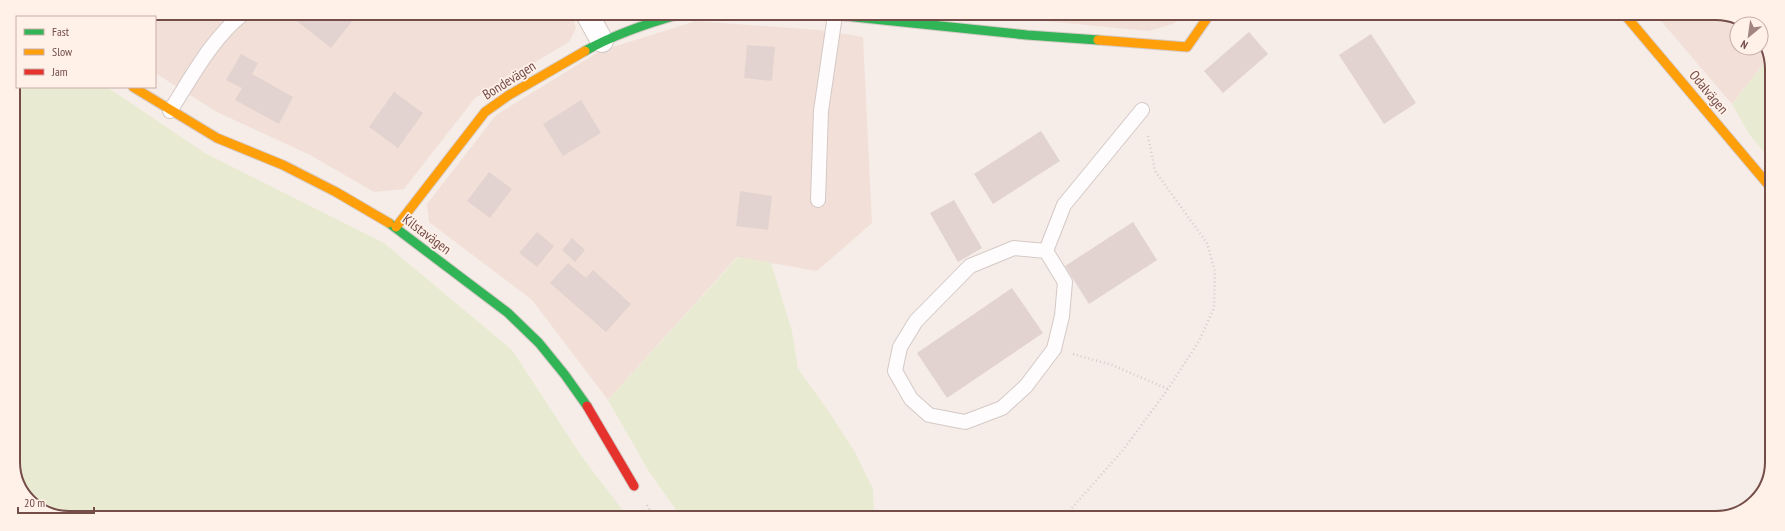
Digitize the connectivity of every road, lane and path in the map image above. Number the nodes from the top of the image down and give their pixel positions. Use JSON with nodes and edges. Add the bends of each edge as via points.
{"nodes":[{"id":1,"x":235,"y":20,"type":"edge"},
{"id":2,"x":590,"y":20,"type":"edge"},
{"id":3,"x":660,"y":20,"type":"edge"},
{"id":4,"x":834,"y":20,"type":"edge"},
{"id":5,"x":890,"y":20,"type":"edge"},
{"id":6,"x":1206,"y":20,"type":"edge"},
{"id":7,"x":1629,"y":20,"type":"edge"},
{"id":8,"x":602,"y":41,"type":"junction"},
{"id":9,"x":135,"y":88,"type":"edge"},
{"id":10,"x":1142,"y":110,"type":"joint"},
{"id":11,"x":170,"y":111,"type":"junction"},
{"id":12,"x":1765,"y":181,"type":"edge"},
{"id":13,"x":818,"y":200,"type":"dead end"},
{"id":14,"x":396,"y":227,"type":"junction"},
{"id":15,"x":1046,"y":251,"type":"junction"},
{"id":16,"x":1054,"y":349,"type":"junction"},
{"id":17,"x":1168,"y":389,"type":"junction"},
{"id":18,"x":634,"y":486,"type":"dead end"},
{"id":19,"x":1069,"y":511,"type":"edge"}],
"edges":[{"from":1,"to":11,"type":"lane","via":[[208,50]]},
{"from":2,"to":8,"type":"street"},
{"from":3,"to":8,"type":"street","name":"Bondevägen"},
{"from":4,"to":13,"type":"lane","via":[[821,111]]},
{"from":5,"to":6,"type":"street","via":[[1027,35],[1187,47]]},
{"from":7,"to":12,"type":"street","name":"Odalvägen"},
{"from":8,"to":14,"type":"street","name":"Bondevägen","via":[[509,95],[485,112]]},
{"from":9,"to":11,"type":"street","name":"Kilstavägen"},
{"from":10,"to":15,"type":"lane","via":[[1064,205]]},
{"from":10,"to":17,"type":"path","via":[[1155,171],[1207,243],[1215,272],[1214,308],[1199,341]]},
{"from":11,"to":14,"type":"street","name":"Kilstavägen","via":[[218,138],[282,165],[329,189]]},
{"from":14,"to":18,"type":"street","name":"Kilstavägen","via":[[508,313],[539,343],[586,405]]},
{"from":15,"to":16,"type":"lane","via":[[1064,282],[1062,316]]},
{"from":15,"to":16,"type":"lane","via":[[1014,248],[970,266],[916,321],[900,348],[895,371],[911,400],[929,415],[965,422],[1002,408],[1026,386]]},
{"from":16,"to":17,"type":"path","via":[[1112,365]]},
{"from":17,"to":19,"type":"path","via":[[1123,450]]}]}
